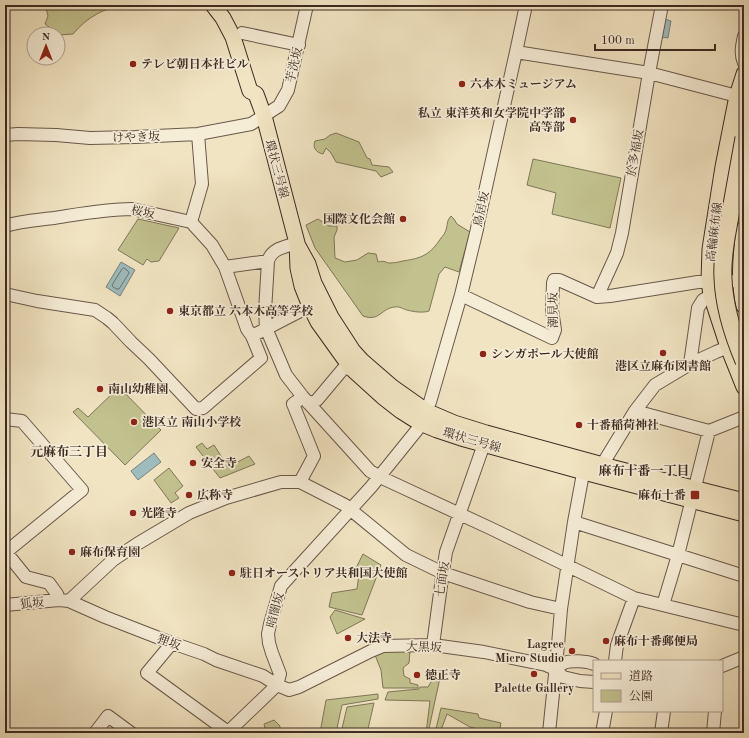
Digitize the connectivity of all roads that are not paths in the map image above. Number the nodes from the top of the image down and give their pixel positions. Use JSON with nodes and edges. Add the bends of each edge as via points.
{"nodes":[{"id":1,"x":213,"y":5,"type":"edge"},
{"id":2,"x":225,"y":5,"type":"edge"},
{"id":3,"x":307,"y":5,"type":"edge"},
{"id":4,"x":526,"y":5,"type":"edge"},
{"id":5,"x":662,"y":5,"type":"edge"},
{"id":6,"x":242,"y":33,"type":"junction"},
{"id":7,"x":744,"y":36,"type":"edge"},
{"id":8,"x":299,"y":45,"type":"junction"},
{"id":9,"x":516,"y":52,"type":"junction"},
{"id":10,"x":744,"y":62,"type":"edge"},
{"id":11,"x":649,"y":73,"type":"junction"},
{"id":12,"x":744,"y":74,"type":"edge"},
{"id":13,"x":256,"y":94,"type":"junction"},
{"id":14,"x":741,"y":99,"type":"edge"},
{"id":15,"x":264,"y":116,"type":"junction"},
{"id":16,"x":742,"y":131,"type":"edge"},
{"id":17,"x":198,"y":134,"type":"junction"},
{"id":18,"x":5,"y":135,"type":"edge"},
{"id":19,"x":744,"y":162,"type":"edge"},
{"id":20,"x":191,"y":222,"type":"junction"},
{"id":21,"x":5,"y":226,"type":"edge"},
{"id":22,"x":744,"y":229,"type":"edge"},
{"id":23,"x":296,"y":244,"type":"junction"},
{"id":24,"x":268,"y":261,"type":"junction"},
{"id":25,"x":225,"y":267,"type":"junction"},
{"id":26,"x":734,"y":284,"type":"junction"},
{"id":27,"x":710,"y":288,"type":"junction"},
{"id":28,"x":5,"y":294,"type":"edge"},
{"id":29,"x":461,"y":295,"type":"junction"},
{"id":30,"x":597,"y":297,"type":"junction"},
{"id":31,"x":310,"y":306,"type":"junction"},
{"id":32,"x":744,"y":306,"type":"edge"},
{"id":33,"x":266,"y":328,"type":"junction"},
{"id":34,"x":732,"y":330,"type":"junction"},
{"id":35,"x":252,"y":336,"type":"junction"},
{"id":36,"x":739,"y":348,"type":"edge"},
{"id":37,"x":744,"y":360,"type":"edge"},
{"id":38,"x":690,"y":364,"type":"junction"},
{"id":39,"x":351,"y":368,"type":"junction"},
{"id":40,"x":744,"y":369,"type":"edge"},
{"id":41,"x":744,"y":387,"type":"edge"},
{"id":42,"x":305,"y":400,"type":"junction"},
{"id":43,"x":636,"y":411,"type":"junction"},
{"id":44,"x":423,"y":417,"type":"junction"},
{"id":45,"x":744,"y":417,"type":"edge"},
{"id":46,"x":5,"y":419,"type":"edge"},
{"id":47,"x":709,"y":431,"type":"junction"},
{"id":48,"x":484,"y":444,"type":"junction"},
{"id":49,"x":602,"y":465,"type":"junction"},
{"id":50,"x":584,"y":472,"type":"junction"},
{"id":51,"x":380,"y":477,"type":"junction"},
{"id":52,"x":300,"y":482,"type":"junction"},
{"id":53,"x":693,"y":495,"type":"junction"},
{"id":54,"x":744,"y":502,"type":"edge"},
{"id":55,"x":350,"y":510,"type":"junction"},
{"id":56,"x":460,"y":514,"type":"junction"},
{"id":57,"x":744,"y":514,"type":"edge"},
{"id":58,"x":574,"y":522,"type":"junction"},
{"id":59,"x":5,"y":552,"type":"edge"},
{"id":60,"x":678,"y":555,"type":"junction"},
{"id":61,"x":567,"y":565,"type":"junction"},
{"id":62,"x":443,"y":573,"type":"junction"},
{"id":63,"x":744,"y":576,"type":"edge"},
{"id":64,"x":634,"y":598,"type":"junction"},
{"id":65,"x":64,"y":601,"type":"junction"},
{"id":66,"x":663,"y":605,"type":"junction"},
{"id":67,"x":5,"y":606,"type":"edge"},
{"id":68,"x":561,"y":609,"type":"junction"},
{"id":69,"x":744,"y":625,"type":"edge"},
{"id":70,"x":172,"y":643,"type":"junction"},
{"id":71,"x":433,"y":645,"type":"junction"},
{"id":72,"x":744,"y":657,"type":"edge"},
{"id":73,"x":615,"y":660,"type":"edge"},
{"id":74,"x":593,"y":664,"type":"edge"},
{"id":75,"x":723,"y":666,"type":"edge"},
{"id":76,"x":555,"y":668,"type":"junction"},
{"id":77,"x":593,"y":682,"type":"edge"},
{"id":78,"x":277,"y":685,"type":"junction"},
{"id":79,"x":289,"y":690,"type":"junction"},
{"id":80,"x":266,"y":696,"type":"junction"},
{"id":81,"x":606,"y":712,"type":"edge"},
{"id":82,"x":664,"y":712,"type":"edge"},
{"id":83,"x":715,"y":712,"type":"edge"},
{"id":84,"x":228,"y":732,"type":"edge"},
{"id":85,"x":95,"y":733,"type":"edge"},
{"id":86,"x":132,"y":733,"type":"edge"},
{"id":87,"x":549,"y":733,"type":"edge"},
{"id":88,"x":602,"y":733,"type":"edge"},
{"id":89,"x":661,"y":733,"type":"edge"},
{"id":90,"x":713,"y":733,"type":"edge"}],
"edges":[{"from":1,"to":13,"type":"main road","name":"環状三号線","via":[[233,37],[250,90]]},
{"from":2,"to":6,"type":"main road","name":"環状三号線"},
{"from":3,"to":8,"type":"street","name":"芋洗坂"},
{"from":4,"to":9,"type":"street","name":"鳥居坂"},
{"from":5,"to":11,"type":"street","name":"於多福坂"},
{"from":6,"to":8,"type":"street"},
{"from":6,"to":13,"type":"main road","name":"環状三号線","via":[[259,88]]},
{"from":7,"to":10,"type":"street"},
{"from":8,"to":15,"type":"street","name":"芋洗坂","via":[[288,90],[278,106]]},
{"from":9,"to":11,"type":"street"},
{"from":9,"to":29,"type":"street","name":"鳥居坂"},
{"from":11,"to":14,"type":"street"},
{"from":11,"to":30,"type":"street","name":"於多福坂","via":[[622,234],[617,253]]},
{"from":12,"to":14,"type":"main road","name":"高輪麻布線"},
{"from":13,"to":15,"type":"main road","name":"環状三号線"},
{"from":14,"to":16,"type":"highway"},
{"from":14,"to":27,"type":"main road","name":"高輪麻布線","via":[[723,167],[710,249]]},
{"from":15,"to":17,"type":"street","name":"けやき坂","via":[[251,124]]},
{"from":15,"to":23,"type":"main road","name":"環状三号線"},
{"from":16,"to":34,"type":"highway","bridge":true,"via":[[723,267],[723,288]]},
{"from":17,"to":18,"type":"street","name":"けやき坂","via":[[98,138]]},
{"from":17,"to":20,"type":"street","via":[[202,184]]},
{"from":19,"to":26,"type":"highway","via":[[727,267]]},
{"from":20,"to":21,"type":"street","name":"桜坂","via":[[122,209]]},
{"from":20,"to":25,"type":"street","via":[[212,244]]},
{"from":22,"to":26,"type":"main road","via":[[740,272]]},
{"from":23,"to":24,"type":"street","via":[[278,248]]},
{"from":23,"to":31,"type":"main road","name":"環状三号線","via":[[302,286]]},
{"from":23,"to":44,"type":"main road","name":"環状三号線","via":[[308,264],[325,306],[353,351]]},
{"from":24,"to":25,"type":"street"},
{"from":24,"to":33,"type":"street"},
{"from":25,"to":35,"type":"street","via":[[247,329]]},
{"from":26,"to":27,"type":"street"},
{"from":26,"to":32,"type":"main road"},
{"from":26,"to":36,"type":"highway","via":[[734,319]]},
{"from":26,"to":37,"type":"highway","bridge":true,"via":[[732,318]]},
{"from":27,"to":30,"type":"street","via":[[698,282]]},
{"from":27,"to":36,"type":"main road","name":"高輪麻布線"},
{"from":27,"to":38,"type":"street","via":[[698,308]]},
{"from":28,"to":35,"type":"street","via":[[95,310],[113,323],[149,358],[196,409],[203,408],[261,358]]},
{"from":29,"to":30,"type":"street","name":"潮見坂","via":[[552,338],[555,330],[552,310],[554,280]]},
{"from":29,"to":44,"type":"street","name":"鳥居坂","via":[[430,402]]},
{"from":31,"to":33,"type":"street"},
{"from":31,"to":39,"type":"main road","name":"環状三号線","via":[[318,322]]},
{"from":33,"to":35,"type":"street"},
{"from":33,"to":42,"type":"street","via":[[286,375]]},
{"from":34,"to":37,"type":"highway","bridge":true},
{"from":34,"to":40,"type":"highway","bridge":true},
{"from":36,"to":38,"type":"street"},
{"from":36,"to":41,"type":"main road","name":"高輪麻布線"},
{"from":38,"to":43,"type":"street","via":[[655,385]]},
{"from":39,"to":42,"type":"street","via":[[343,370],[317,400]]},
{"from":39,"to":44,"type":"main road","name":"環状三号線","via":[[401,411]]},
{"from":42,"to":51,"type":"street","via":[[370,471]]},
{"from":42,"to":52,"type":"street","via":[[293,404],[314,456]]},
{"from":43,"to":47,"type":"street"},
{"from":43,"to":49,"type":"street"},
{"from":44,"to":48,"type":"main road","name":"環状三号線","via":[[449,434]]},
{"from":44,"to":49,"type":"main road","name":"環状三号線"},
{"from":44,"to":51,"type":"street","name":"鳥居坂","via":[[410,439]]},
{"from":45,"to":47,"type":"street"},
{"from":46,"to":59,"type":"street","via":[[22,421],[82,490]]},
{"from":47,"to":53,"type":"street"},
{"from":48,"to":50,"type":"main road","name":"環状三号線"},
{"from":48,"to":56,"type":"street","name":"七面坂"},
{"from":49,"to":50,"type":"street"},
{"from":49,"to":53,"type":"main road","name":"環状三号線"},
{"from":50,"to":53,"type":"main road","name":"環状三号線"},
{"from":50,"to":58,"type":"street"},
{"from":51,"to":55,"type":"street","name":"暗闇坂"},
{"from":51,"to":56,"type":"street"},
{"from":52,"to":55,"type":"street","via":[[345,504]]},
{"from":52,"to":65,"type":"street","via":[[281,482],[226,498],[189,513],[113,560]]},
{"from":53,"to":54,"type":"main road","name":"環状三号線"},
{"from":53,"to":57,"type":"main road","name":"環状三号線"},
{"from":53,"to":60,"type":"street"},
{"from":55,"to":62,"type":"street","via":[[406,555]]},
{"from":55,"to":78,"type":"street","name":"暗闇坂","via":[[281,586],[278,593],[268,634],[280,674]]},
{"from":56,"to":61,"type":"street"},
{"from":56,"to":62,"type":"street","name":"七面坂","via":[[446,552]]},
{"from":58,"to":60,"type":"street"},
{"from":58,"to":61,"type":"street"},
{"from":59,"to":65,"type":"street","via":[[26,578],[50,583]]},
{"from":60,"to":63,"type":"street"},
{"from":60,"to":66,"type":"street"},
{"from":61,"to":64,"type":"street"},
{"from":61,"to":68,"type":"street"},
{"from":62,"to":68,"type":"street","via":[[530,602]]},
{"from":62,"to":71,"type":"street","name":"七面坂"},
{"from":64,"to":66,"type":"street"},
{"from":64,"to":73,"type":"street","via":[[617,645]]},
{"from":65,"to":67,"type":"street","name":"狐坂"},
{"from":65,"to":70,"type":"street","name":"狸坂"},
{"from":66,"to":69,"type":"street"},
{"from":68,"to":76,"type":"street"},
{"from":70,"to":78,"type":"street","name":"狸坂","via":[[263,676]]},
{"from":70,"to":84,"type":"street","via":[[147,673]]},
{"from":71,"to":76,"type":"street","name":"大黒坂","via":[[484,652]]},
{"from":71,"to":79,"type":"street","name":"大黒坂","via":[[383,646]]},
{"from":72,"to":75,"type":"street"},
{"from":74,"to":76,"type":"street","via":[[564,662]]},
{"from":76,"to":77,"type":"street","via":[[563,677]]},
{"from":76,"to":87,"type":"street"},
{"from":78,"to":79,"type":"street"},
{"from":78,"to":80,"type":"street"},
{"from":79,"to":80,"type":"street","name":"大黒坂"},
{"from":80,"to":84,"type":"street"},
{"from":81,"to":88,"type":"street"},
{"from":82,"to":89,"type":"street"},
{"from":83,"to":90,"type":"street"},
{"from":85,"to":86,"type":"street","via":[[108,716]]}]}
